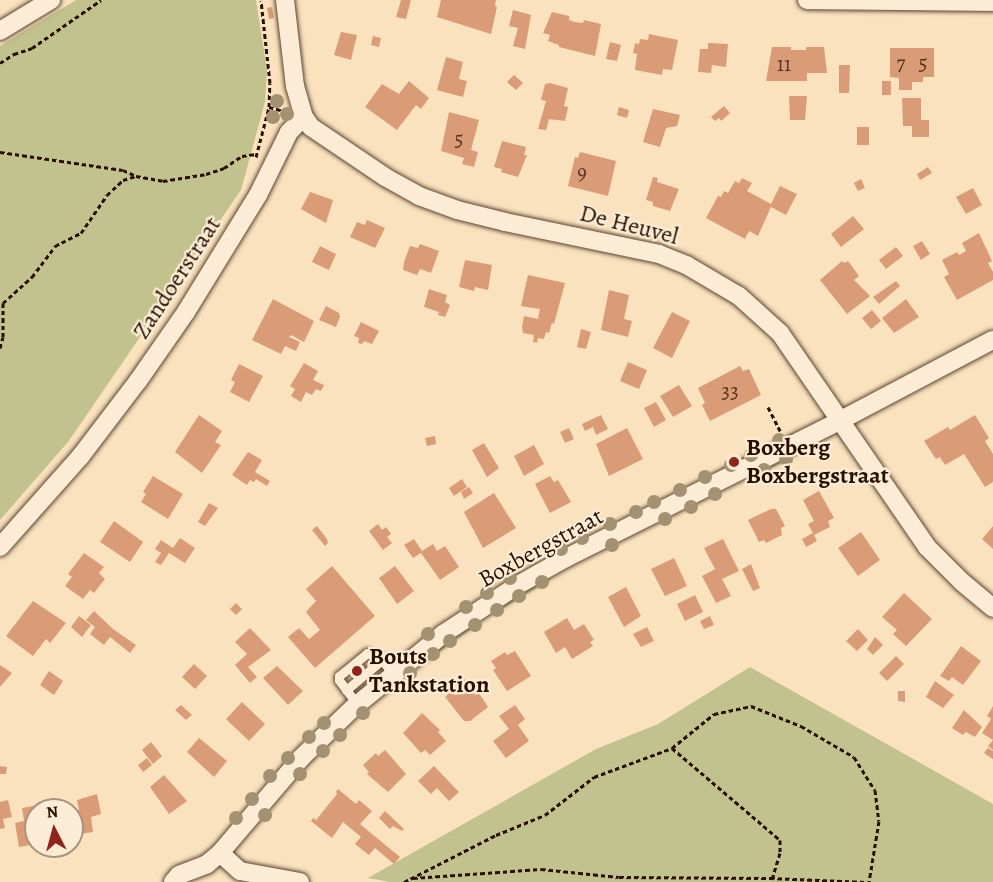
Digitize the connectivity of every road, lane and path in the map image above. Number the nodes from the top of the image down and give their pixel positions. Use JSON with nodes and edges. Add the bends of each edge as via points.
{"nodes":[{"id":1,"x":51,"y":0,"type":"edge"},
{"id":2,"x":101,"y":0,"type":"edge"},
{"id":3,"x":261,"y":0,"type":"edge"},
{"id":4,"x":285,"y":0,"type":"edge"},
{"id":5,"x":807,"y":0,"type":"edge"},
{"id":6,"x":993,"y":2,"type":"edge"},
{"id":7,"x":0,"y":31,"type":"edge"},
{"id":8,"x":0,"y":63,"type":"edge"},
{"id":9,"x":304,"y":117,"type":"junction"},
{"id":10,"x":0,"y":152,"type":"edge"},
{"id":11,"x":256,"y":154,"type":"junction"},
{"id":12,"x":254,"y":165,"type":"dead end"},
{"id":13,"x":136,"y":176,"type":"junction"},
{"id":14,"x":993,"y":340,"type":"edge"},
{"id":15,"x":0,"y":348,"type":"edge"},
{"id":16,"x":768,"y":407,"type":"dead end"},
{"id":17,"x":841,"y":420,"type":"junction"},
{"id":18,"x":780,"y":430,"type":"dead end"},
{"id":19,"x":0,"y":547,"type":"edge"},
{"id":20,"x":993,"y":608,"type":"edge"},
{"id":21,"x":382,"y":660,"type":"junction"},
{"id":22,"x":393,"y":674,"type":"junction"},
{"id":23,"x":352,"y":697,"type":"junction"},
{"id":24,"x":672,"y":747,"type":"junction"},
{"id":25,"x":220,"y":853,"type":"junction"},
{"id":26,"x":409,"y":878,"type":"junction"},
{"id":27,"x":770,"y":880,"type":"edge"},
{"id":28,"x":173,"y":882,"type":"edge"},
{"id":29,"x":300,"y":882,"type":"edge"},
{"id":30,"x":404,"y":882,"type":"edge"},
{"id":31,"x":868,"y":882,"type":"edge"}],
"edges":[{"from":1,"to":7,"type":"street"},
{"from":2,"to":8,"type":"path","via":[[32,48]]},
{"from":3,"to":11,"type":"path","via":[[270,83],[269,107]]},
{"from":4,"to":9,"type":"street","via":[[295,87]]},
{"from":5,"to":6,"type":"street"},
{"from":9,"to":17,"type":"street","name":"De Heuvel","via":[[332,142],[419,196],[505,222],[659,254],[715,281],[739,296],[780,333]]},
{"from":9,"to":19,"type":"street","name":"Zandoerstraat","via":[[289,132],[258,195],[138,381],[80,457]]},
{"from":10,"to":13,"type":"path","via":[[123,170]]},
{"from":11,"to":12,"type":"path"},
{"from":11,"to":13,"type":"path","via":[[242,156],[206,174],[163,181]]},
{"from":13,"to":15,"type":"path","via":[[123,180],[107,195],[81,233],[55,246],[32,277],[3,303]]},
{"from":14,"to":17,"type":"street","name":"Boxbergstraat"},
{"from":16,"to":18,"type":"path"},
{"from":17,"to":20,"type":"street","name":"De Heuvel","via":[[927,547]]},
{"from":17,"to":22,"type":"street","name":"Boxbergstraat","via":[[518,585],[443,634]]},
{"from":21,"to":22,"type":"lane"},
{"from":21,"to":23,"type":"lane"},
{"from":21,"to":23,"type":"lane","via":[[367,653],[339,676]]},
{"from":22,"to":23,"type":"street","name":"Boxbergstraat"},
{"from":23,"to":25,"type":"street","name":"Boxbergstraat"},
{"from":24,"to":26,"type":"path","via":[[594,777],[545,814]]},
{"from":24,"to":27,"type":"path","via":[[780,840],[780,853]]},
{"from":24,"to":31,"type":"path","via":[[714,714],[751,706],[801,726],[854,758],[875,790],[879,821]]},
{"from":25,"to":28,"type":"street","name":"Boxbergstraat"},
{"from":25,"to":29,"type":"street","via":[[240,871]]},
{"from":26,"to":27,"type":"path","via":[[541,869],[620,877]]},
{"from":26,"to":30,"type":"path"},
{"from":27,"to":31,"type":"path"}]}
